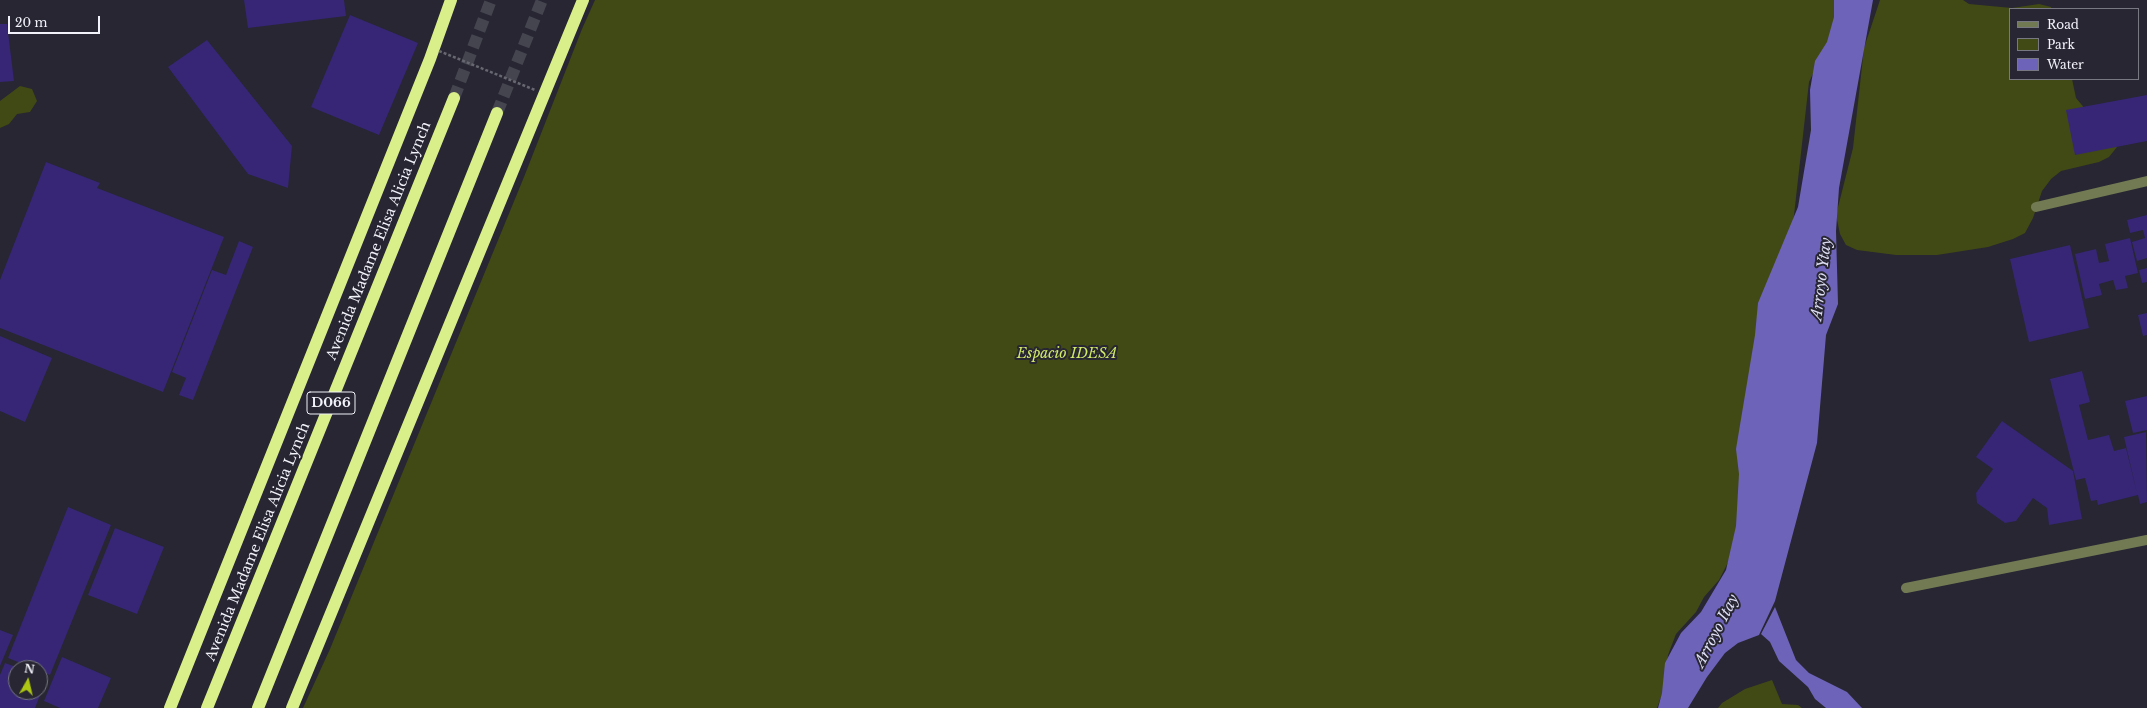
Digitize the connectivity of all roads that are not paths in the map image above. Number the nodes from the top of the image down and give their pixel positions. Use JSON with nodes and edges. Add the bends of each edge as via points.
{"nodes":[{"id":1,"x":451,"y":0,"type":"edge"},
{"id":2,"x":583,"y":0,"type":"edge"},
{"id":3,"x":454,"y":98,"type":"tunnel mouth"},
{"id":4,"x":497,"y":113,"type":"tunnel mouth"},
{"id":5,"x":2147,"y":181,"type":"edge"},
{"id":6,"x":2036,"y":207,"type":"dead end"},
{"id":7,"x":2147,"y":540,"type":"edge"},
{"id":8,"x":1906,"y":588,"type":"dead end"},
{"id":9,"x":170,"y":708,"type":"edge"},
{"id":10,"x":207,"y":708,"type":"edge"},
{"id":11,"x":258,"y":708,"type":"edge"},
{"id":12,"x":292,"y":708,"type":"edge"}],
"edges":[{"from":1,"to":9,"type":"highway","via":[[430,59]]},
{"from":2,"to":12,"type":"highway"},
{"from":3,"to":10,"type":"highway","name":"Avenida Madame Elisa Alicia Lynch","number":"D066"},
{"from":4,"to":11,"type":"highway","number":"D066"},
{"from":5,"to":6,"type":"street"},
{"from":7,"to":8,"type":"street"}]}
